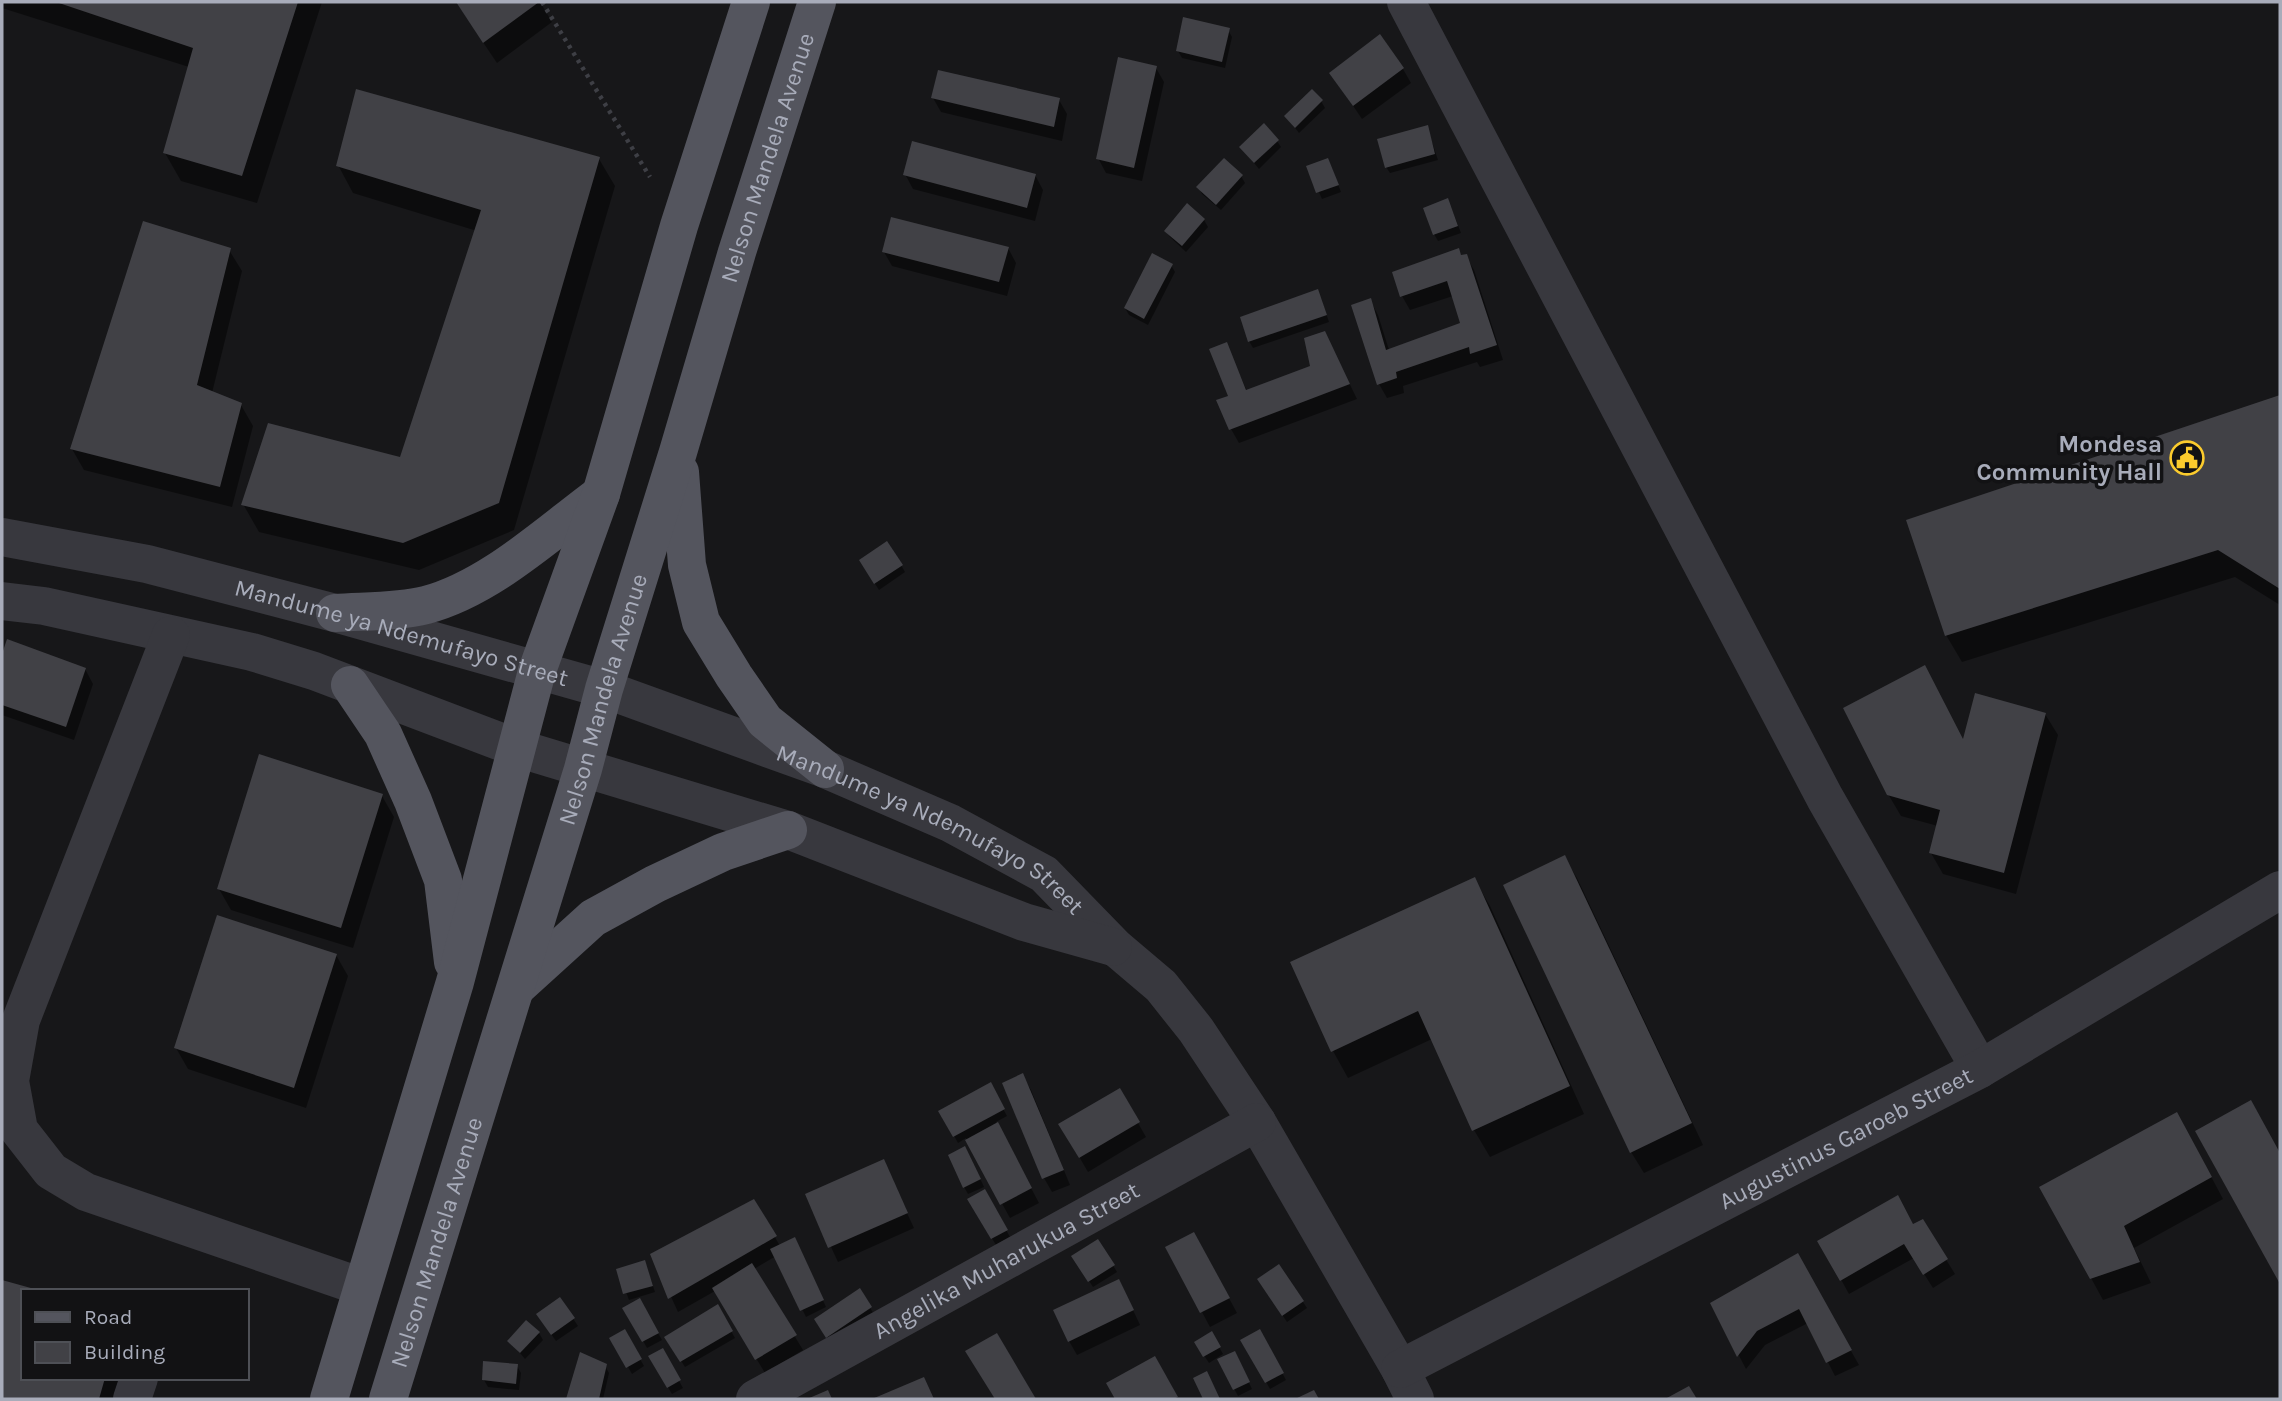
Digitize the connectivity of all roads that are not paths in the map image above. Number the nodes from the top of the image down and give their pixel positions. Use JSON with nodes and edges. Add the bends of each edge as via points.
{"nodes":[{"id":1,"x":751,"y":2,"type":"edge"},
{"id":2,"x":817,"y":2,"type":"edge"},
{"id":3,"x":1406,"y":2,"type":"edge"},
{"id":4,"x":678,"y":452,"type":"junction"},
{"id":5,"x":601,"y":494,"type":"junction"},
{"id":6,"x":2,"y":537,"type":"edge"},
{"id":7,"x":2,"y":601,"type":"edge"},
{"id":8,"x":335,"y":613,"type":"junction"},
{"id":9,"x":171,"y":635,"type":"junction"},
{"id":10,"x":537,"y":671,"type":"junction"},
{"id":11,"x":351,"y":685,"type":"junction"},
{"id":12,"x":604,"y":689,"type":"junction"},
{"id":13,"x":517,"y":747,"type":"junction"},
{"id":14,"x":583,"y":769,"type":"junction"},
{"id":15,"x":825,"y":769,"type":"junction"},
{"id":16,"x":788,"y":830,"type":"junction"},
{"id":17,"x":2280,"y":890,"type":"edge"},
{"id":18,"x":1115,"y":947,"type":"junction"},
{"id":19,"x":455,"y":982,"type":"junction"},
{"id":20,"x":516,"y":988,"type":"junction"},
{"id":21,"x":1980,"y":1069,"type":"junction"},
{"id":22,"x":1257,"y":1122,"type":"junction"},
{"id":23,"x":362,"y":1287,"type":"junction"},
{"id":24,"x":138,"y":1380,"type":"edge"},
{"id":25,"x":1408,"y":1384,"type":"edge"},
{"id":26,"x":132,"y":1399,"type":"edge"},
{"id":27,"x":329,"y":1399,"type":"edge"},
{"id":28,"x":388,"y":1399,"type":"edge"},
{"id":29,"x":755,"y":1399,"type":"edge"}],
"edges":[{"from":1,"to":5,"type":"main road","via":[[679,226]]},
{"from":2,"to":4,"type":"main road","name":"Nelson Mandela Avenue"},
{"from":3,"to":21,"type":"street","via":[[1825,798]]},
{"from":4,"to":12,"type":"main road","name":"Nelson Mandela Avenue"},
{"from":4,"to":15,"type":"main road","via":[[687,565],[701,622],[765,721]]},
{"from":5,"to":8,"type":"main road","via":[[462,593],[423,606]]},
{"from":5,"to":10,"type":"main road"},
{"from":6,"to":8,"type":"street","name":"Mandume ya Ndemufayo Street","via":[[147,564]]},
{"from":7,"to":9,"type":"street","name":"Mandume ya Ndemufayo Street"},
{"from":8,"to":10,"type":"street","name":"Mandume ya Ndemufayo Street"},
{"from":9,"to":11,"type":"street","name":"Mandume ya Ndemufayo Street","via":[[252,652]]},
{"from":9,"to":23,"type":"street","via":[[21,1020],[10,1081],[19,1130],[51,1171],[86,1192]]},
{"from":10,"to":12,"type":"street","name":"Mandume ya Ndemufayo Street"},
{"from":10,"to":13,"type":"main road"},
{"from":11,"to":13,"type":"street","name":"Mandume ya Ndemufayo Street"},
{"from":11,"to":19,"type":"main road","via":[[383,734],[443,880]]},
{"from":12,"to":14,"type":"main road","name":"Nelson Mandela Avenue"},
{"from":12,"to":15,"type":"street","name":"Mandume ya Ndemufayo Street"},
{"from":13,"to":14,"type":"street","name":"Mandume ya Ndemufayo Street"},
{"from":13,"to":19,"type":"main road"},
{"from":14,"to":16,"type":"street","name":"Mandume ya Ndemufayo Street"},
{"from":14,"to":20,"type":"main road","name":"Nelson Mandela Avenue"},
{"from":15,"to":18,"type":"street","name":"Mandume ya Ndemufayo Street","via":[[950,823],[1044,874]]},
{"from":16,"to":18,"type":"street","name":"Mandume ya Ndemufayo Street","via":[[1024,922]]},
{"from":16,"to":20,"type":"main road","via":[[723,852],[593,918]]},
{"from":17,"to":21,"type":"street","name":"Augustinus Garoeb Street"},
{"from":18,"to":22,"type":"street","name":"Mandume ya Ndemufayo Street","via":[[1161,986]]},
{"from":19,"to":23,"type":"main road"},
{"from":20,"to":28,"type":"main road","name":"Nelson Mandela Avenue"},
{"from":21,"to":25,"type":"street","name":"Augustinus Garoeb Street"},
{"from":22,"to":25,"type":"street","name":"Mandume ya Ndemufayo Street"},
{"from":22,"to":29,"type":"street","name":"Angelika Muharukua Street"},
{"from":23,"to":27,"type":"main road"},
{"from":24,"to":26,"type":"street"}]}
